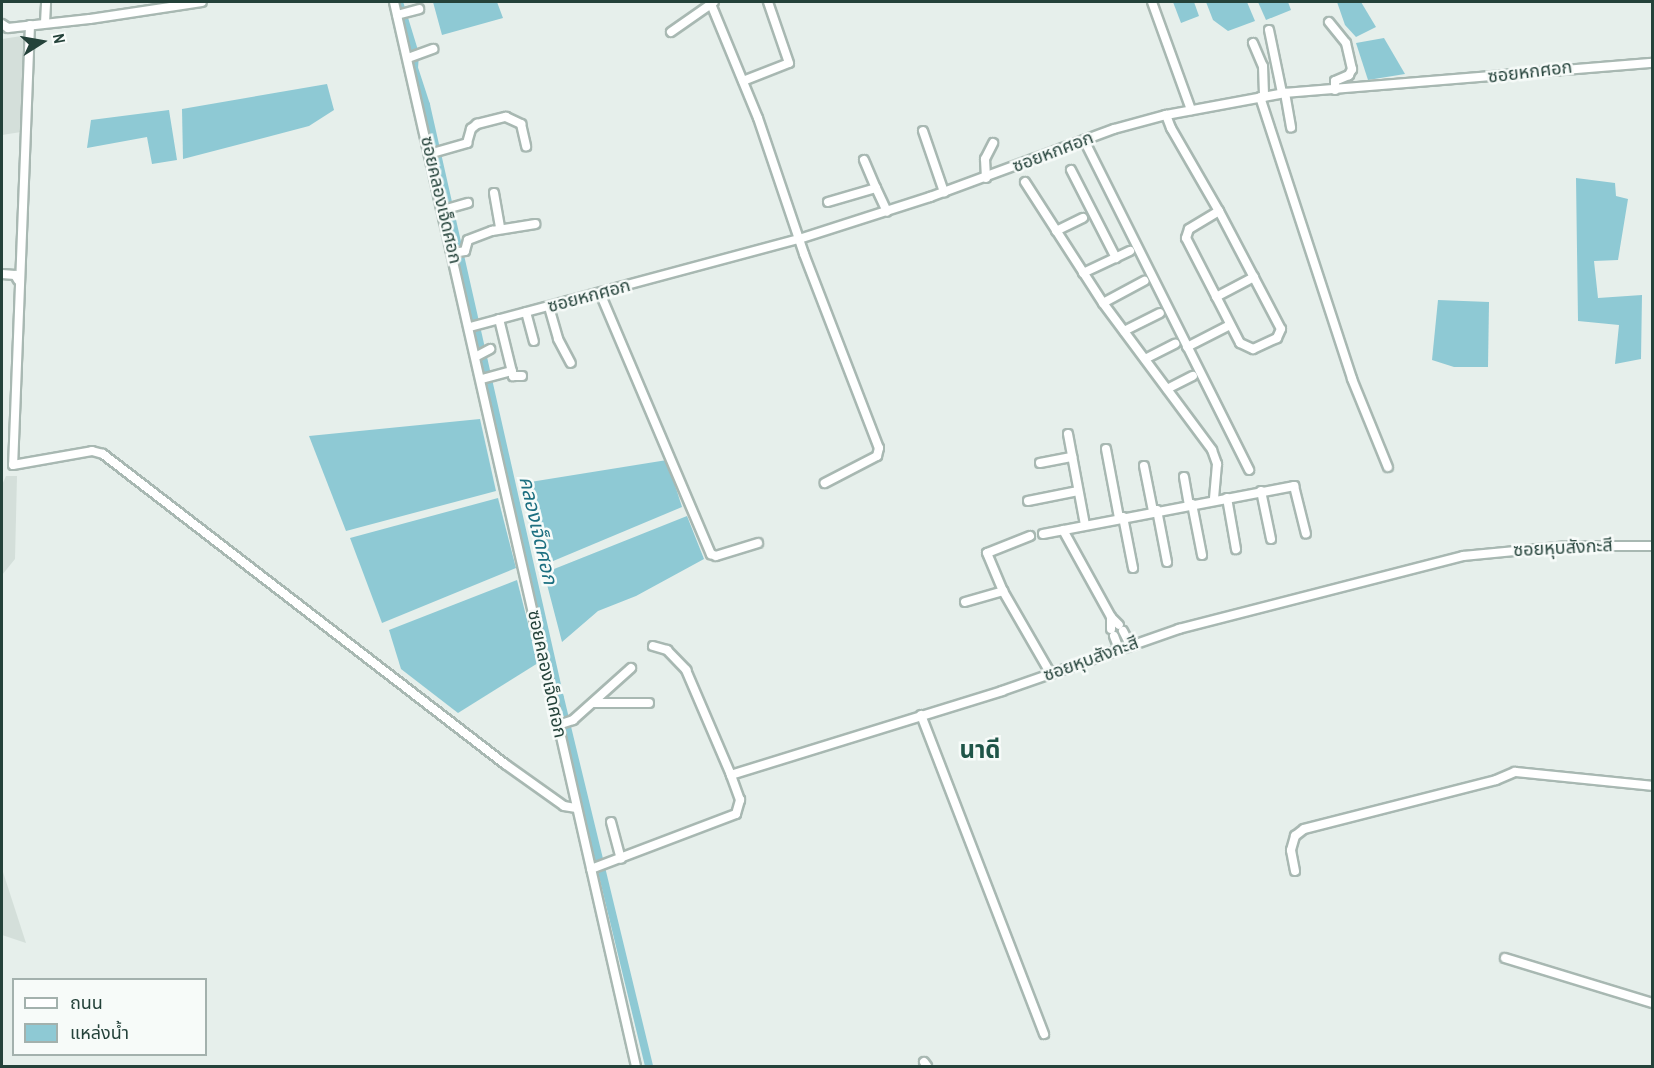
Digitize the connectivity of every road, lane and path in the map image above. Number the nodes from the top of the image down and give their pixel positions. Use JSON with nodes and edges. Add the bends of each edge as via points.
{"nodes":[{"id":1,"x":46,"y":2,"type":"edge"},
{"id":2,"x":202,"y":2,"type":"edge"},
{"id":3,"x":394,"y":2,"type":"edge"},
{"id":4,"x":768,"y":2,"type":"edge"},
{"id":5,"x":1152,"y":2,"type":"edge"},
{"id":6,"x":713,"y":3,"type":"edge"},
{"id":7,"x":419,"y":9,"type":"dead end"},
{"id":8,"x":402,"y":14,"type":"junction"},
{"id":9,"x":1329,"y":22,"type":"dead end"},
{"id":10,"x":45,"y":23,"type":"junction"},
{"id":11,"x":2,"y":24,"type":"edge"},
{"id":12,"x":30,"y":25,"type":"junction"},
{"id":13,"x":1269,"y":30,"type":"dead end"},
{"id":14,"x":671,"y":32,"type":"dead end"},
{"id":15,"x":1253,"y":43,"type":"dead end"},
{"id":16,"x":433,"y":49,"type":"dead end"},
{"id":17,"x":409,"y":57,"type":"junction"},
{"id":18,"x":1653,"y":63,"type":"edge"},
{"id":19,"x":743,"y":81,"type":"junction"},
{"id":20,"x":1335,"y":90,"type":"junction"},
{"id":21,"x":1284,"y":95,"type":"junction"},
{"id":22,"x":1261,"y":101,"type":"junction"},
{"id":23,"x":1191,"y":110,"type":"junction"},
{"id":24,"x":1168,"y":121,"type":"junction"},
{"id":25,"x":1291,"y":127,"type":"dead end"},
{"id":26,"x":923,"y":131,"type":"dead end"},
{"id":27,"x":993,"y":143,"type":"dead end"},
{"id":28,"x":526,"y":146,"type":"dead end"},
{"id":29,"x":1087,"y":146,"type":"junction"},
{"id":30,"x":432,"y":154,"type":"junction"},
{"id":31,"x":864,"y":160,"type":"dead end"},
{"id":32,"x":1071,"y":170,"type":"dead end"},
{"id":33,"x":986,"y":177,"type":"junction"},
{"id":34,"x":1025,"y":182,"type":"dead end"},
{"id":35,"x":876,"y":188,"type":"junction"},
{"id":36,"x":944,"y":192,"type":"junction"},
{"id":37,"x":494,"y":193,"type":"dead end"},
{"id":38,"x":828,"y":202,"type":"dead end"},
{"id":39,"x":468,"y":203,"type":"dead end"},
{"id":40,"x":443,"y":210,"type":"junction"},
{"id":41,"x":887,"y":212,"type":"junction"},
{"id":42,"x":1219,"y":212,"type":"junction"},
{"id":43,"x":1083,"y":218,"type":"dead end"},
{"id":44,"x":534,"y":224,"type":"dead end"},
{"id":45,"x":500,"y":228,"type":"junction"},
{"id":46,"x":1056,"y":231,"type":"junction"},
{"id":47,"x":801,"y":246,"type":"junction"},
{"id":48,"x":1130,"y":251,"type":"dead end"},
{"id":49,"x":457,"y":252,"type":"junction"},
{"id":50,"x":1116,"y":258,"type":"junction"},
{"id":51,"x":1083,"y":273,"type":"junction"},
{"id":52,"x":2,"y":274,"type":"edge"},
{"id":53,"x":1254,"y":277,"type":"junction"},
{"id":54,"x":18,"y":280,"type":"junction"},
{"id":55,"x":1144,"y":281,"type":"dead end"},
{"id":56,"x":600,"y":293,"type":"junction"},
{"id":57,"x":1216,"y":297,"type":"junction"},
{"id":58,"x":1103,"y":303,"type":"junction"},
{"id":59,"x":550,"y":313,"type":"junction"},
{"id":60,"x":1160,"y":313,"type":"dead end"},
{"id":61,"x":527,"y":318,"type":"junction"},
{"id":62,"x":501,"y":325,"type":"junction"},
{"id":63,"x":1230,"y":325,"type":"junction"},
{"id":64,"x":470,"y":327,"type":"junction"},
{"id":65,"x":1124,"y":331,"type":"junction"},
{"id":66,"x":534,"y":341,"type":"dead end"},
{"id":67,"x":1176,"y":344,"type":"dead end"},
{"id":68,"x":1187,"y":347,"type":"junction"},
{"id":69,"x":1145,"y":359,"type":"junction"},
{"id":70,"x":571,"y":363,"type":"dead end"},
{"id":71,"x":512,"y":371,"type":"junction"},
{"id":72,"x":522,"y":376,"type":"dead end"},
{"id":73,"x":1193,"y":376,"type":"dead end"},
{"id":74,"x":487,"y":377,"type":"junction"},
{"id":75,"x":1167,"y":389,"type":"junction"},
{"id":76,"x":1068,"y":434,"type":"dead end"},
{"id":77,"x":1106,"y":449,"type":"dead end"},
{"id":78,"x":1072,"y":457,"type":"junction"},
{"id":79,"x":1040,"y":463,"type":"dead end"},
{"id":80,"x":1144,"y":466,"type":"dead end"},
{"id":81,"x":1388,"y":467,"type":"dead end"},
{"id":82,"x":1250,"y":470,"type":"dead end"},
{"id":83,"x":1184,"y":477,"type":"dead end"},
{"id":84,"x":825,"y":483,"type":"dead end"},
{"id":85,"x":1078,"y":491,"type":"junction"},
{"id":86,"x":1261,"y":491,"type":"junction"},
{"id":87,"x":1227,"y":498,"type":"junction"},
{"id":88,"x":1215,"y":500,"type":"junction"},
{"id":89,"x":1028,"y":501,"type":"dead end"},
{"id":90,"x":1191,"y":504,"type":"junction"},
{"id":91,"x":1155,"y":511,"type":"junction"},
{"id":92,"x":1121,"y":518,"type":"junction"},
{"id":93,"x":1084,"y":525,"type":"junction"},
{"id":94,"x":1063,"y":530,"type":"junction"},
{"id":95,"x":1043,"y":534,"type":"dead end"},
{"id":96,"x":1306,"y":534,"type":"dead end"},
{"id":97,"x":1030,"y":536,"type":"dead end"},
{"id":98,"x":1271,"y":539,"type":"dead end"},
{"id":99,"x":758,"y":543,"type":"dead end"},
{"id":100,"x":1653,"y":546,"type":"edge"},
{"id":101,"x":1236,"y":549,"type":"dead end"},
{"id":102,"x":1202,"y":555,"type":"dead end"},
{"id":103,"x":1167,"y":562,"type":"dead end"},
{"id":104,"x":1133,"y":568,"type":"dead end"},
{"id":105,"x":1003,"y":591,"type":"junction"},
{"id":106,"x":965,"y":602,"type":"dead end"},
{"id":107,"x":1111,"y":616,"type":"junction"},
{"id":108,"x":1130,"y":645,"type":"junction"},
{"id":109,"x":653,"y":646,"type":"dead end"},
{"id":110,"x":1119,"y":649,"type":"junction"},
{"id":111,"x":631,"y":668,"type":"dead end"},
{"id":112,"x":1052,"y":674,"type":"junction"},
{"id":113,"x":592,"y":703,"type":"junction"},
{"id":114,"x":649,"y":703,"type":"dead end"},
{"id":115,"x":923,"y":720,"type":"junction"},
{"id":116,"x":563,"y":724,"type":"junction"},
{"id":117,"x":731,"y":775,"type":"junction"},
{"id":118,"x":1653,"y":786,"type":"edge"},
{"id":119,"x":575,"y":808,"type":"junction"},
{"id":120,"x":611,"y":822,"type":"dead end"},
{"id":121,"x":621,"y":859,"type":"junction"},
{"id":122,"x":597,"y":867,"type":"junction"},
{"id":123,"x":1295,"y":871,"type":"dead end"},
{"id":124,"x":1505,"y":958,"type":"dead end"},
{"id":125,"x":1653,"y":1003,"type":"edge"},
{"id":126,"x":1044,"y":1034,"type":"dead end"},
{"id":127,"x":636,"y":1066,"type":"edge"}],
"edges":[{"from":1,"to":10,"type":"street"},
{"from":2,"to":10,"type":"street"},
{"from":3,"to":8,"type":"street","name":"ซอยคลองเจ็ดศอก"},
{"from":4,"to":19,"type":"street","via":[[790,61]]},
{"from":5,"to":23,"type":"street"},
{"from":6,"to":14,"type":"street"},
{"from":6,"to":19,"type":"street"},
{"from":7,"to":8,"type":"street"},
{"from":8,"to":17,"type":"street","name":"ซอยคลองเจ็ดศอก"},
{"from":9,"to":20,"type":"street","via":[[1346,43],[1352,69],[1335,81]]},
{"from":10,"to":12,"type":"street"},
{"from":11,"to":12,"type":"street","via":[[8,28]]},
{"from":12,"to":54,"type":"street"},
{"from":13,"to":21,"type":"street"},
{"from":15,"to":22,"type":"street","via":[[1263,66]]},
{"from":16,"to":17,"type":"street"},
{"from":17,"to":30,"type":"street","name":"ซอยคลองเจ็ดศอก"},
{"from":18,"to":20,"type":"street","name":"ซอยหกศอก"},
{"from":19,"to":47,"type":"street"},
{"from":20,"to":21,"type":"street","name":"ซอยหกศอก"},
{"from":21,"to":22,"type":"street","name":"ซอยหกศอก"},
{"from":21,"to":25,"type":"street"},
{"from":22,"to":23,"type":"street","name":"ซอยหกศอก"},
{"from":22,"to":81,"type":"street","via":[[1352,379]]},
{"from":23,"to":24,"type":"street","name":"ซอยหกศอก"},
{"from":24,"to":29,"type":"street","name":"ซอยหกศอก"},
{"from":24,"to":42,"type":"street"},
{"from":26,"to":36,"type":"street"},
{"from":27,"to":33,"type":"street","via":[[985,159]]},
{"from":28,"to":30,"type":"street","via":[[521,124],[506,117],[477,123],[467,143]]},
{"from":29,"to":33,"type":"street","name":"ซอยหกศอก"},
{"from":29,"to":68,"type":"street"},
{"from":30,"to":40,"type":"street","name":"ซอยคลองเจ็ดศอก"},
{"from":31,"to":35,"type":"street"},
{"from":32,"to":50,"type":"street"},
{"from":33,"to":36,"type":"street","name":"ซอยหกศอก"},
{"from":34,"to":46,"type":"street"},
{"from":35,"to":38,"type":"street"},
{"from":35,"to":41,"type":"street"},
{"from":36,"to":41,"type":"street","name":"ซอยหกศอก"},
{"from":37,"to":45,"type":"street"},
{"from":39,"to":40,"type":"street"},
{"from":40,"to":49,"type":"street","name":"ซอยคลองเจ็ดศอก"},
{"from":41,"to":47,"type":"street","name":"ซอยหกศอก"},
{"from":42,"to":53,"type":"street"},
{"from":42,"to":57,"type":"street","via":[[1186,234]]},
{"from":43,"to":46,"type":"street"},
{"from":44,"to":45,"type":"street"},
{"from":45,"to":49,"type":"street","via":[[468,240]]},
{"from":46,"to":51,"type":"street"},
{"from":47,"to":56,"type":"street","name":"ซอยหกศอก"},
{"from":47,"to":84,"type":"street","via":[[879,452]]},
{"from":48,"to":50,"type":"street"},
{"from":49,"to":64,"type":"street","name":"ซอยคลองเจ็ดศอก"},
{"from":50,"to":51,"type":"street"},
{"from":51,"to":58,"type":"street"},
{"from":52,"to":54,"type":"street","via":[[15,275]]},
{"from":53,"to":57,"type":"street"},
{"from":53,"to":63,"type":"street","via":[[1280,333],[1260,347],[1249,349],[1240,343]]},
{"from":54,"to":119,"type":"street","via":[[13,465],[92,451],[104,454],[505,764],[564,806]]},
{"from":55,"to":58,"type":"street"},
{"from":56,"to":59,"type":"street","name":"ซอยหกศอก"},
{"from":56,"to":99,"type":"street","via":[[711,554],[716,556]]},
{"from":57,"to":63,"type":"street"},
{"from":58,"to":65,"type":"street"},
{"from":59,"to":61,"type":"street","name":"ซอยหกศอก"},
{"from":59,"to":70,"type":"street"},
{"from":60,"to":65,"type":"street"},
{"from":61,"to":62,"type":"street","name":"ซอยหกศอก"},
{"from":61,"to":66,"type":"street"},
{"from":62,"to":64,"type":"street","name":"ซอยหกศอก"},
{"from":62,"to":71,"type":"street"},
{"from":63,"to":68,"type":"street"},
{"from":64,"to":74,"type":"street","name":"ซอยคลองเจ็ดศอก","via":[[483,353]]},
{"from":65,"to":69,"type":"street"},
{"from":67,"to":69,"type":"street"},
{"from":68,"to":82,"type":"street"},
{"from":69,"to":75,"type":"street"},
{"from":71,"to":72,"type":"street","via":[[516,378]]},
{"from":71,"to":74,"type":"street"},
{"from":73,"to":75,"type":"street"},
{"from":74,"to":116,"type":"street","name":"ซอยคลองเจ็ดศอก"},
{"from":75,"to":88,"type":"street","via":[[1215,458]]},
{"from":76,"to":78,"type":"street"},
{"from":77,"to":92,"type":"street"},
{"from":78,"to":79,"type":"street"},
{"from":78,"to":85,"type":"street"},
{"from":80,"to":91,"type":"street"},
{"from":83,"to":90,"type":"street"},
{"from":85,"to":89,"type":"street"},
{"from":85,"to":93,"type":"street"},
{"from":86,"to":87,"type":"street"},
{"from":86,"to":96,"type":"street","via":[[1296,486]]},
{"from":86,"to":98,"type":"street"},
{"from":87,"to":88,"type":"street"},
{"from":87,"to":101,"type":"street"},
{"from":88,"to":90,"type":"street"},
{"from":90,"to":91,"type":"street"},
{"from":90,"to":102,"type":"street"},
{"from":91,"to":92,"type":"street"},
{"from":91,"to":103,"type":"street"},
{"from":92,"to":93,"type":"street"},
{"from":92,"to":104,"type":"street"},
{"from":93,"to":94,"type":"street"},
{"from":94,"to":95,"type":"street"},
{"from":94,"to":107,"type":"street"},
{"from":97,"to":105,"type":"street","via":[[987,554]]},
{"from":100,"to":108,"type":"street","name":"ซอยหุบสังกะสี","via":[[1566,546],[1463,556]]},
{"from":105,"to":106,"type":"street"},
{"from":105,"to":112,"type":"street"},
{"from":107,"to":108,"type":"street"},
{"from":107,"to":110,"type":"street"},
{"from":108,"to":110,"type":"street","name":"ซอยหุบสังกะสี"},
{"from":109,"to":117,"type":"street","via":[[667,650],[686,670]]},
{"from":110,"to":112,"type":"street","name":"ซอยหุบสังกะสี"},
{"from":111,"to":113,"type":"street"},
{"from":112,"to":115,"type":"street","name":"ซอยหุบสังกะสี"},
{"from":113,"to":114,"type":"street"},
{"from":113,"to":116,"type":"street"},
{"from":115,"to":117,"type":"street","name":"ซอยหุบสังกะสี"},
{"from":115,"to":126,"type":"street"},
{"from":116,"to":119,"type":"street","name":"ซอยคลองเจ็ดศอก"},
{"from":117,"to":121,"type":"street","via":[[740,800],[736,814]]},
{"from":118,"to":123,"type":"street","via":[[1515,772],[1304,829],[1295,836],[1291,850]]},
{"from":119,"to":122,"type":"street","name":"ซอยคลองเจ็ดศอก"},
{"from":120,"to":121,"type":"street"},
{"from":121,"to":122,"type":"street"},
{"from":122,"to":127,"type":"street","name":"ซอยคลองเจ็ดศอก"},
{"from":124,"to":125,"type":"street"}]}
